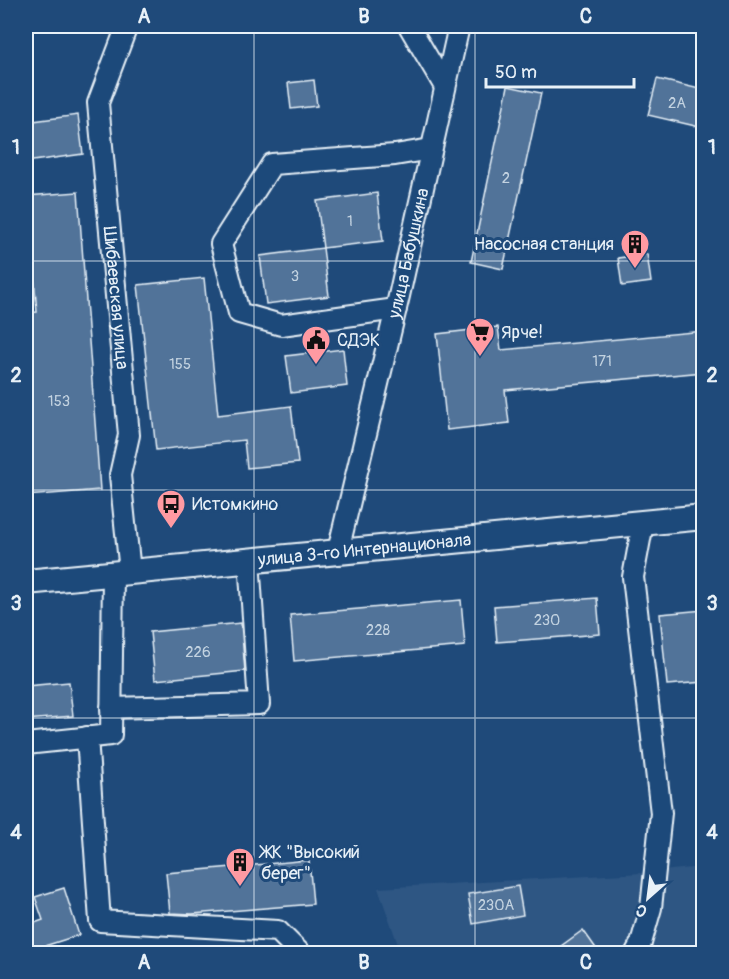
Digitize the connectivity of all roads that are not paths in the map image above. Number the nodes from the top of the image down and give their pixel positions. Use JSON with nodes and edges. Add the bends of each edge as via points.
{"nodes":[{"id":1,"x":127,"y":26,"type":"edge"},
{"id":2,"x":408,"y":26,"type":"edge"},
{"id":3,"x":459,"y":26,"type":"edge"},
{"id":4,"x":445,"y":87,"type":"junction"},
{"id":5,"x":431,"y":149,"type":"junction"},
{"id":6,"x":396,"y":309,"type":"junction"},
{"id":7,"x":704,"y":517,"type":"edge"},
{"id":8,"x":643,"y":523,"type":"junction"},
{"id":9,"x":338,"y":551,"type":"junction"},
{"id":10,"x":249,"y":560,"type":"junction"},
{"id":11,"x":121,"y":573,"type":"junction"},
{"id":12,"x":26,"y":582,"type":"edge"},
{"id":13,"x":111,"y":708,"type":"junction"},
{"id":14,"x":87,"y":738,"type":"junction"},
{"id":15,"x":26,"y":744,"type":"edge"},
{"id":16,"x":301,"y":954,"type":"edge"},
{"id":17,"x":635,"y":954,"type":"edge"}],
"edges":[{"from":1,"to":11,"type":"street","name":"Шибаевская улица","via":[[98,103],[129,435],[120,475]]},
{"from":2,"to":4,"type":"street"},
{"from":3,"to":4,"type":"street","name":"улица Бабушкина"},
{"from":4,"to":5,"type":"street","name":"улица Бабушкина"},
{"from":5,"to":6,"type":"street","name":"улица Бабушкина"},
{"from":5,"to":6,"type":"street","via":[[272,164],[221,244],[239,313],[281,325]]},
{"from":6,"to":9,"type":"street","name":"улица Бабушкина"},
{"from":7,"to":8,"type":"main road","name":"улица 3-го Интернационала"},
{"from":8,"to":9,"type":"main road","name":"улица 3-го Интернационала"},
{"from":8,"to":17,"type":"street","via":[[633,577],[661,813],[651,908]]},
{"from":9,"to":10,"type":"main road","name":"улица 3-го Интернационала"},
{"from":10,"to":11,"type":"main road","name":"улица 3-го Интернационала"},
{"from":10,"to":13,"type":"street","via":[[259,704]]},
{"from":11,"to":12,"type":"main road","name":"улица 3-го Интернационала"},
{"from":11,"to":13,"type":"street","name":"Шибаевская улица"},
{"from":13,"to":14,"type":"street","name":"Шибаевская улица","via":[[111,735]]},
{"from":14,"to":15,"type":"street"},
{"from":14,"to":16,"type":"street","via":[[100,921],[278,931]]}]}
